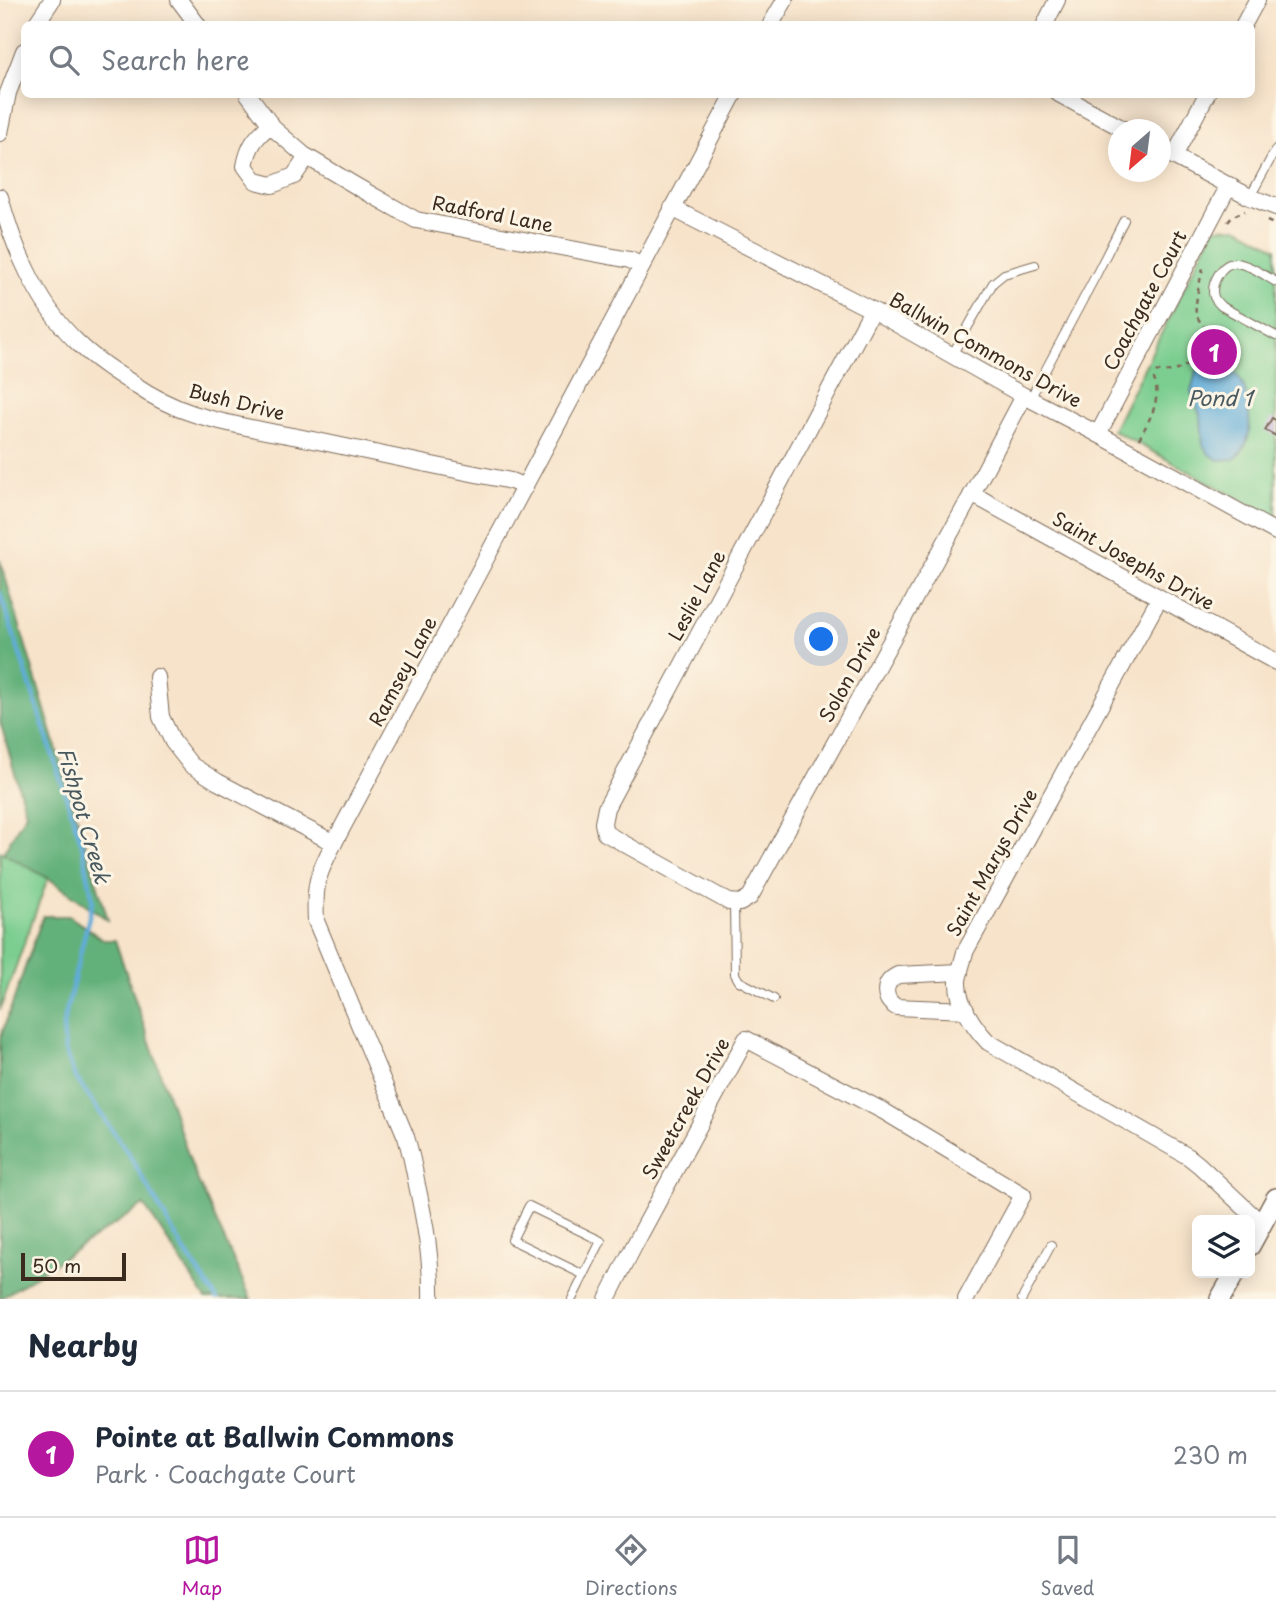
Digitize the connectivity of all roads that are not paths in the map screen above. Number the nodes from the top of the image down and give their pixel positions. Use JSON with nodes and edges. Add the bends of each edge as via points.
{"nodes":[{"id":1,"x":52,"y":0,"type":"edge"},
{"id":2,"x":179,"y":0,"type":"edge"},
{"id":3,"x":785,"y":0,"type":"edge"},
{"id":4,"x":1057,"y":0,"type":"edge"},
{"id":5,"x":1257,"y":0,"type":"edge"},
{"id":6,"x":38,"y":21,"type":"edge"},
{"id":7,"x":195,"y":21,"type":"edge"},
{"id":8,"x":773,"y":21,"type":"edge"},
{"id":9,"x":1046,"y":21,"type":"edge"},
{"id":10,"x":1246,"y":21,"type":"edge"},
{"id":11,"x":21,"y":59,"type":"edge"},
{"id":12,"x":251,"y":98,"type":"edge"},
{"id":13,"x":732,"y":98,"type":"edge"},
{"id":14,"x":1066,"y":98,"type":"edge"},
{"id":15,"x":1204,"y":98,"type":"edge"},
{"id":16,"x":1108,"y":121,"type":"edge"},
{"id":17,"x":1,"y":124,"type":"edge"},
{"id":18,"x":271,"y":124,"type":"junction"},
{"id":19,"x":1171,"y":146,"type":"edge"},
{"id":20,"x":1276,"y":149,"type":"edge"},
{"id":21,"x":1171,"y":154,"type":"edge"},
{"id":22,"x":307,"y":157,"type":"junction"},
{"id":23,"x":1228,"y":186,"type":"junction"},
{"id":24,"x":0,"y":197,"type":"edge"},
{"id":25,"x":1248,"y":204,"type":"junction"},
{"id":26,"x":672,"y":208,"type":"junction"},
{"id":27,"x":1271,"y":214,"type":"edge"},
{"id":28,"x":1124,"y":220,"type":"dead end"},
{"id":29,"x":1035,"y":265,"type":"dead end"},
{"id":30,"x":642,"y":266,"type":"junction"},
{"id":31,"x":1276,"y":282,"type":"edge"},
{"id":32,"x":872,"y":310,"type":"junction"},
{"id":33,"x":1276,"y":336,"type":"edge"},
{"id":34,"x":952,"y":355,"type":"junction"},
{"id":35,"x":1027,"y":397,"type":"junction"},
{"id":36,"x":1098,"y":434,"type":"junction"},
{"id":37,"x":525,"y":488,"type":"junction"},
{"id":38,"x":972,"y":494,"type":"junction"},
{"id":39,"x":1276,"y":532,"type":"edge"},
{"id":40,"x":1159,"y":599,"type":"junction"},
{"id":41,"x":1276,"y":662,"type":"edge"},
{"id":42,"x":157,"y":677,"type":"dead end"},
{"id":43,"x":334,"y":843,"type":"junction"},
{"id":44,"x":734,"y":903,"type":"junction"},
{"id":45,"x":960,"y":972,"type":"junction"},
{"id":46,"x":774,"y":999,"type":"dead end"},
{"id":47,"x":966,"y":1010,"type":"junction"},
{"id":48,"x":1276,"y":1198,"type":"edge"},
{"id":49,"x":1262,"y":1224,"type":"junction"},
{"id":50,"x":1255,"y":1237,"type":"edge"},
{"id":51,"x":1051,"y":1245,"type":"dead end"},
{"id":52,"x":584,"y":1275,"type":"junction"},
{"id":53,"x":1232,"y":1278,"type":"edge"},
{"id":54,"x":431,"y":1299,"type":"edge"},
{"id":55,"x":572,"y":1299,"type":"edge"},
{"id":56,"x":607,"y":1299,"type":"edge"},
{"id":57,"x":966,"y":1299,"type":"edge"},
{"id":58,"x":1022,"y":1299,"type":"edge"},
{"id":59,"x":1220,"y":1299,"type":"edge"}],
"edges":[{"from":1,"to":6,"type":"street"},
{"from":2,"to":7,"type":"street"},
{"from":3,"to":8,"type":"street"},
{"from":4,"to":9,"type":"street"},
{"from":5,"to":10,"type":"street"},
{"from":11,"to":17,"type":"street"},
{"from":12,"to":18,"type":"street","name":"Radford Lane"},
{"from":13,"to":26,"type":"street","name":"Ramsey Lane"},
{"from":14,"to":16,"type":"street"},
{"from":15,"to":19,"type":"street"},
{"from":18,"to":22,"type":"street","name":"Radford Lane"},
{"from":18,"to":22,"type":"street","via":[[255,138],[248,153],[245,166],[256,181],[272,185],[294,176]]},
{"from":20,"to":25,"type":"lane"},
{"from":21,"to":23,"type":"street"},
{"from":22,"to":30,"type":"street","name":"Radford Lane","via":[[416,220]]},
{"from":23,"to":25,"type":"street"},
{"from":23,"to":36,"type":"street","name":"Coachgate Court"},
{"from":24,"to":37,"type":"street","name":"Bush Drive","via":[[25,266],[71,337],[169,405],[218,421],[512,481]]},
{"from":25,"to":27,"type":"street"},
{"from":26,"to":30,"type":"street","name":"Ramsey Lane"},
{"from":26,"to":32,"type":"street","name":"Ballwin Commons Drive"},
{"from":28,"to":35,"type":"lane"},
{"from":29,"to":34,"type":"lane","via":[[1004,274],[993,284]]},
{"from":30,"to":37,"type":"street","name":"Ramsey Lane"},
{"from":31,"to":33,"type":"lane","via":[[1237,263],[1221,270],[1213,289],[1221,306]]},
{"from":32,"to":34,"type":"street","name":"Ballwin Commons Drive"},
{"from":32,"to":44,"type":"street","name":"Leslie Lane","via":[[606,808],[605,832]]},
{"from":34,"to":35,"type":"street","name":"Ballwin Commons Drive"},
{"from":35,"to":36,"type":"street","name":"Ballwin Commons Drive"},
{"from":35,"to":38,"type":"street","name":"Solon Drive"},
{"from":36,"to":39,"type":"street","name":"Ballwin Commons Drive"},
{"from":37,"to":43,"type":"street","name":"Ramsey Lane"},
{"from":38,"to":40,"type":"street","name":"Saint Josephs Drive"},
{"from":38,"to":44,"type":"street","name":"Solon Drive","via":[[752,894],[746,901]]},
{"from":40,"to":41,"type":"street","name":"Saint Josephs Drive"},
{"from":40,"to":45,"type":"street","name":"Saint Marys Drive","via":[[965,952]]},
{"from":42,"to":43,"type":"street","via":[[161,717],[191,765]]},
{"from":43,"to":54,"type":"street","name":"Ramsey Lane","via":[[316,882],[316,921],[413,1157],[425,1221]]},
{"from":44,"to":46,"type":"lane","via":[[735,974],[739,981]]},
{"from":45,"to":47,"type":"street","name":"Saint Marys Drive"},
{"from":45,"to":47,"type":"street","via":[[898,975],[888,982],[886,994],[896,1007]]},
{"from":47,"to":49,"type":"street","name":"Saint Marys Drive","via":[[988,1042],[1189,1157]]},
{"from":48,"to":49,"type":"street"},
{"from":49,"to":50,"type":"street"},
{"from":51,"to":58,"type":"lane"},
{"from":52,"to":52,"type":"lane","via":[[601,1241],[529,1206],[512,1240]]},
{"from":52,"to":55,"type":"lane"},
{"from":53,"to":59,"type":"street"},
{"from":56,"to":57,"type":"street","name":"Sweetcreek Drive","via":[[746,1040],[885,1112],[1023,1195]]}]}
